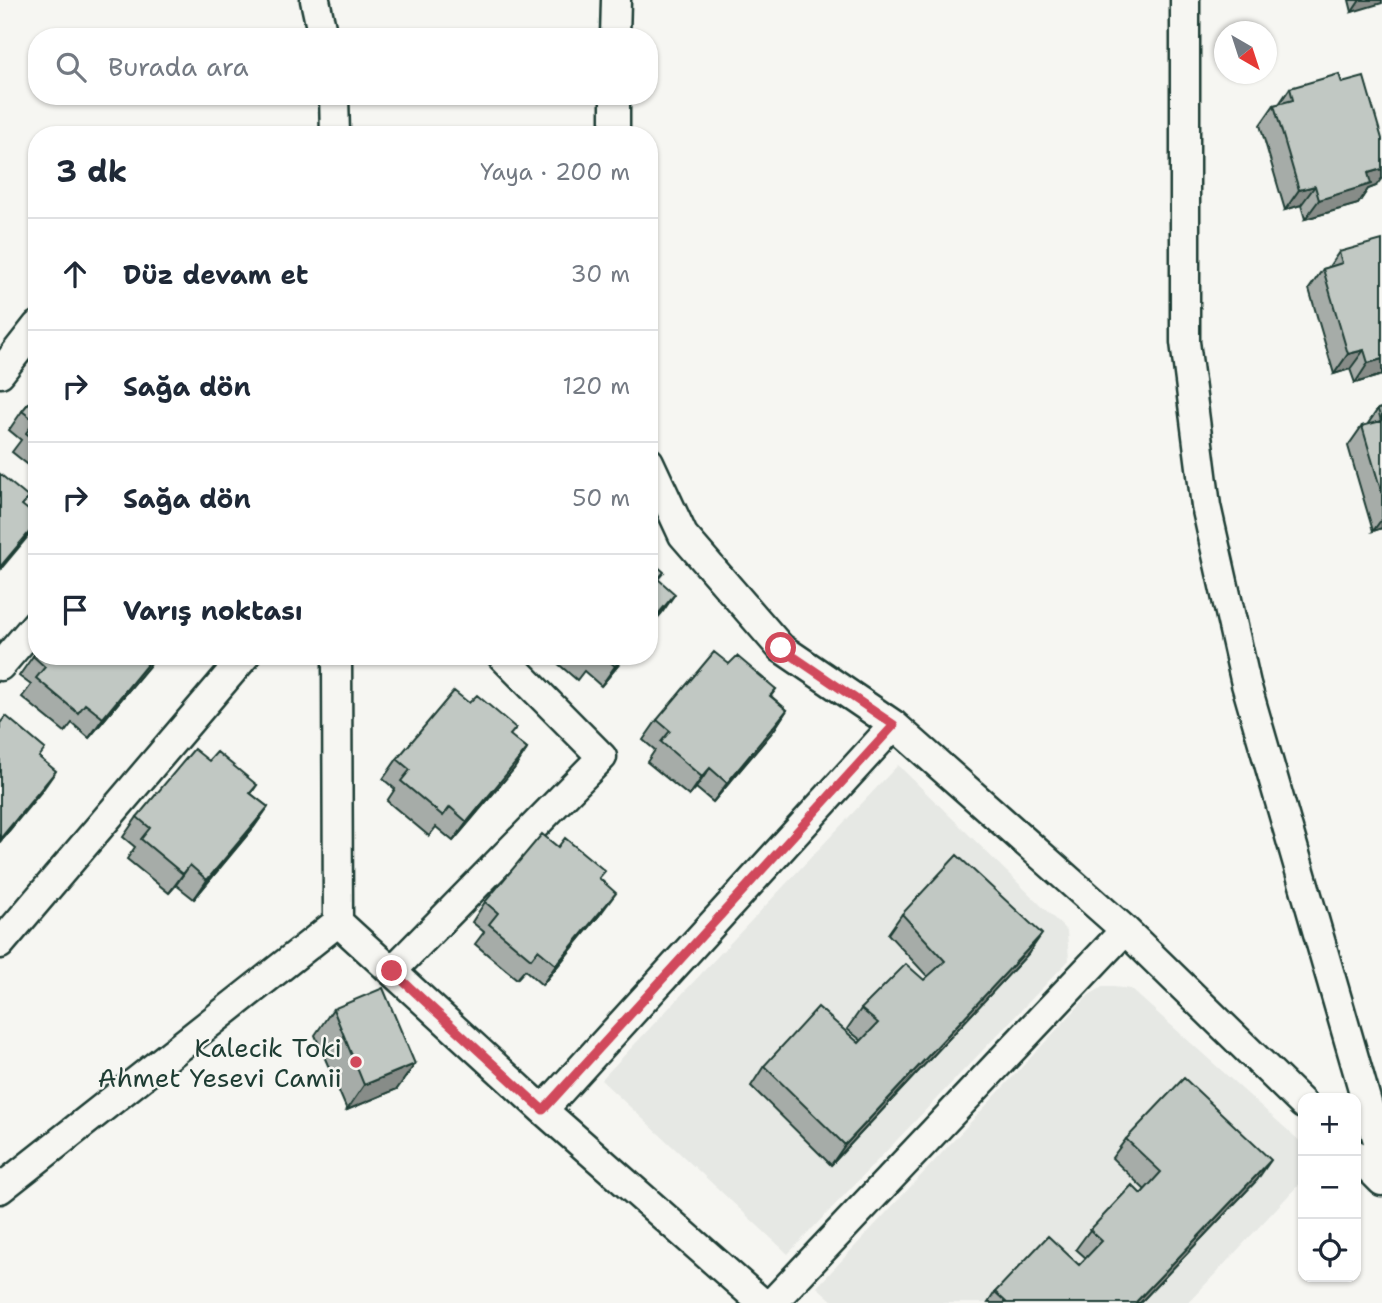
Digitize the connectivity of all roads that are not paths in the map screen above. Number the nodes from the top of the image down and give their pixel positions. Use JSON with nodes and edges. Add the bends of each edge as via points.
{"nodes":[{"id":1,"x":315,"y":0,"type":"edge"},
{"id":2,"x":616,"y":0,"type":"edge"},
{"id":3,"x":1185,"y":0,"type":"edge"},
{"id":4,"x":321,"y":28,"type":"edge"},
{"id":5,"x":615,"y":28,"type":"edge"},
{"id":6,"x":334,"y":105,"type":"edge"},
{"id":7,"x":615,"y":105,"type":"edge"},
{"id":8,"x":335,"y":126,"type":"edge"},
{"id":9,"x":615,"y":126,"type":"edge"},
{"id":10,"x":28,"y":337,"type":"edge"},
{"id":11,"x":0,"y":373,"type":"edge"},
{"id":12,"x":658,"y":481,"type":"edge"},
{"id":13,"x":28,"y":633,"type":"edge"},
{"id":14,"x":237,"y":665,"type":"edge"},
{"id":15,"x":337,"y":665,"type":"edge"},
{"id":16,"x":511,"y":665,"type":"edge"},
{"id":17,"x":0,"y":666,"type":"edge"},
{"id":18,"x":894,"y":725,"type":"junction"},
{"id":19,"x":338,"y":922,"type":"junction"},
{"id":20,"x":1125,"y":930,"type":"junction"},
{"id":21,"x":0,"y":944,"type":"edge"},
{"id":22,"x":392,"y":971,"type":"junction"},
{"id":23,"x":1298,"y":1099,"type":"edge"},
{"id":24,"x":543,"y":1110,"type":"junction"},
{"id":25,"x":1382,"y":1155,"type":"edge"},
{"id":26,"x":1357,"y":1156,"type":"edge"},
{"id":27,"x":1382,"y":1181,"type":"edge"},
{"id":28,"x":0,"y":1189,"type":"edge"},
{"id":29,"x":762,"y":1303,"type":"edge"},
{"id":30,"x":772,"y":1303,"type":"edge"}],
"edges":[{"from":1,"to":4,"type":"street"},
{"from":2,"to":5,"type":"street"},
{"from":3,"to":25,"type":"street","via":[[1185,342],[1206,506],[1246,684]]},
{"from":6,"to":8,"type":"street"},
{"from":7,"to":9,"type":"street"},
{"from":10,"to":11,"type":"street"},
{"from":12,"to":18,"type":"street","via":[[683,535],[781,648]]},
{"from":13,"to":17,"type":"street"},
{"from":14,"to":21,"type":"street"},
{"from":15,"to":19,"type":"street"},
{"from":16,"to":22,"type":"street","via":[[603,757]]},
{"from":18,"to":20,"type":"street"},
{"from":18,"to":24,"type":"street"},
{"from":19,"to":22,"type":"street"},
{"from":19,"to":28,"type":"street"},
{"from":20,"to":23,"type":"street"},
{"from":20,"to":30,"type":"street"},
{"from":22,"to":24,"type":"street"},
{"from":24,"to":29,"type":"street"},
{"from":26,"to":27,"type":"street"}]}
